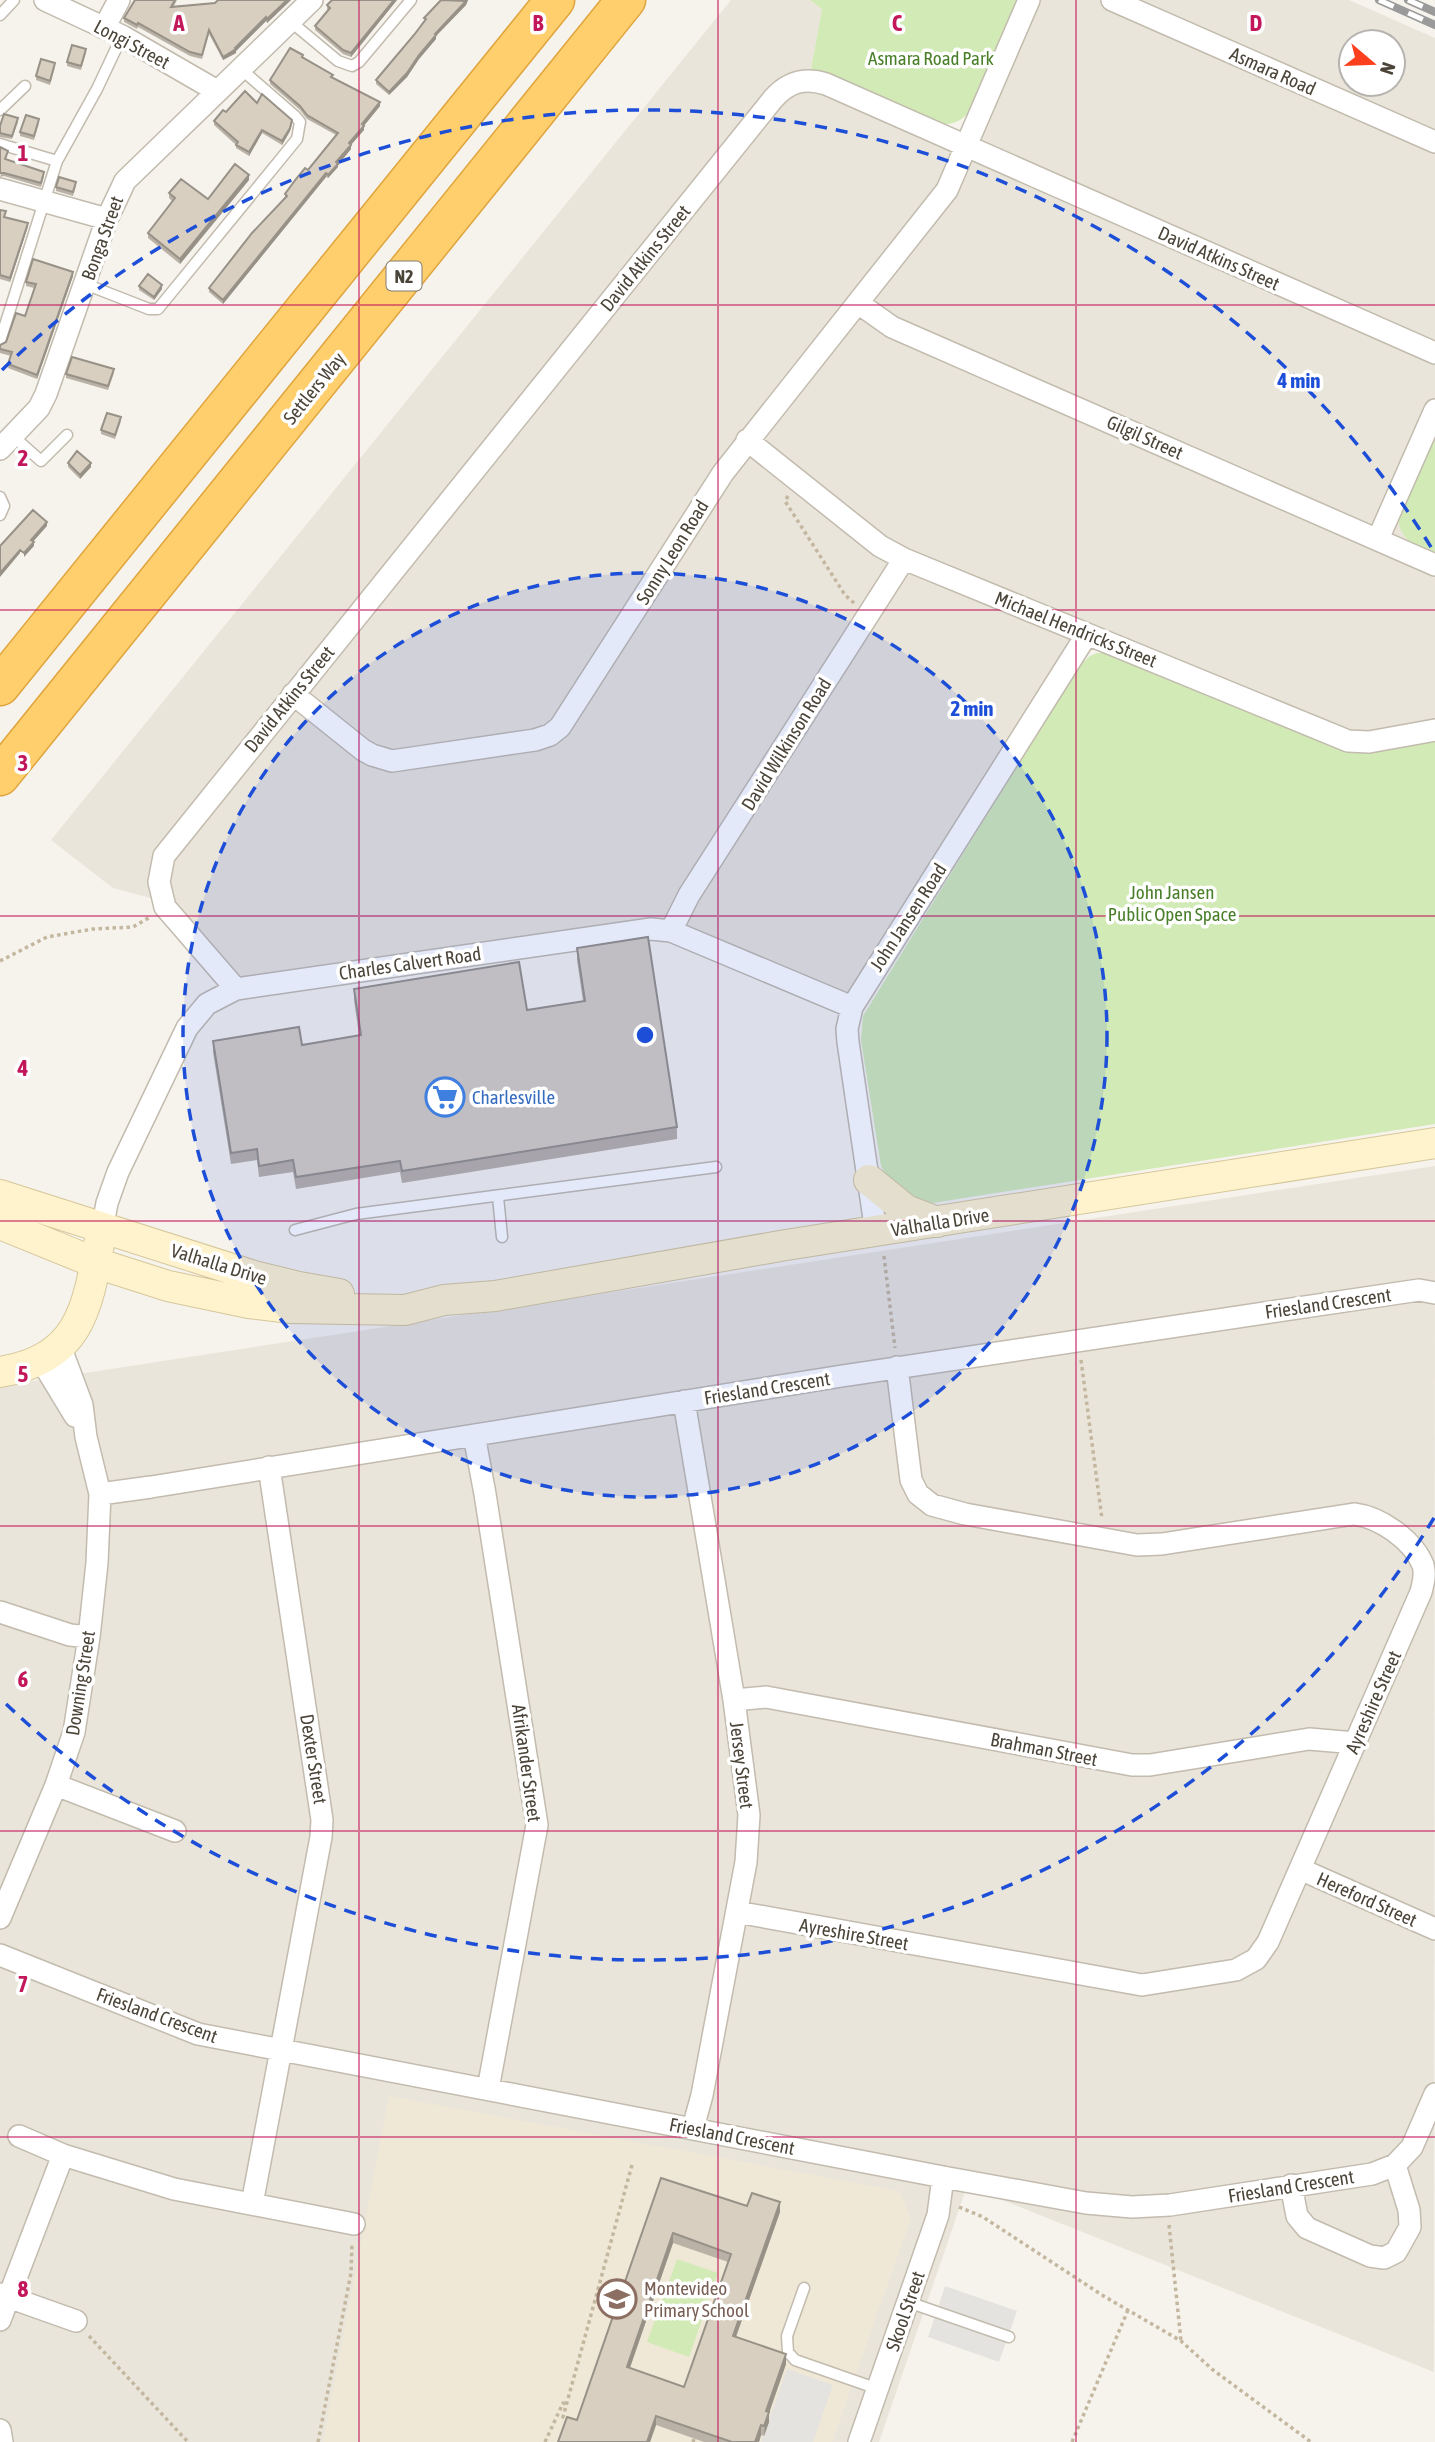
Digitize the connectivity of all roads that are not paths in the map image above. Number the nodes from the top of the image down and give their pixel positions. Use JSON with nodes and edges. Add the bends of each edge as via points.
{"nodes":[{"id":1,"x":14,"y":0,"type":"edge"},
{"id":2,"x":45,"y":0,"type":"edge"},
{"id":3,"x":119,"y":0,"type":"edge"},
{"id":4,"x":312,"y":0,"type":"edge"},
{"id":5,"x":411,"y":0,"type":"edge"},
{"id":6,"x":555,"y":0,"type":"edge"},
{"id":7,"x":626,"y":0,"type":"edge"},
{"id":8,"x":1029,"y":0,"type":"edge"},
{"id":9,"x":1112,"y":0,"type":"edge"},
{"id":10,"x":0,"y":15,"type":"edge"},
{"id":11,"x":290,"y":22,"type":"junction"},
{"id":12,"x":113,"y":32,"type":"junction"},
{"id":13,"x":241,"y":69,"type":"junction"},
{"id":14,"x":25,"y":86,"type":"dead end"},
{"id":15,"x":217,"y":91,"type":"junction"},
{"id":16,"x":0,"y":110,"type":"edge"},
{"id":17,"x":1435,"y":142,"type":"edge"},
{"id":18,"x":0,"y":144,"type":"edge"},
{"id":19,"x":966,"y":147,"type":"junction"},
{"id":20,"x":57,"y":162,"type":"junction"},
{"id":21,"x":0,"y":189,"type":"edge"},
{"id":22,"x":45,"y":202,"type":"junction"},
{"id":23,"x":107,"y":219,"type":"junction"},
{"id":24,"x":85,"y":284,"type":"junction"},
{"id":25,"x":858,"y":303,"type":"junction"},
{"id":26,"x":0,"y":341,"type":"edge"},
{"id":27,"x":1435,"y":354,"type":"edge"},
{"id":28,"x":1435,"y":410,"type":"edge"},
{"id":29,"x":67,"y":435,"type":"dead end"},
{"id":30,"x":747,"y":440,"type":"junction"},
{"id":31,"x":7,"y":442,"type":"edge"},
{"id":32,"x":0,"y":497,"type":"edge"},
{"id":33,"x":0,"y":515,"type":"edge"},
{"id":34,"x":1378,"y":539,"type":"junction"},
{"id":35,"x":904,"y":559,"type":"junction"},
{"id":36,"x":1435,"y":565,"type":"edge"},
{"id":37,"x":1087,"y":634,"type":"junction"},
{"id":38,"x":0,"y":686,"type":"edge"},
{"id":39,"x":293,"y":694,"type":"junction"},
{"id":40,"x":1435,"y":730,"type":"edge"},
{"id":41,"x":0,"y":776,"type":"edge"},
{"id":42,"x":671,"y":932,"type":"junction"},
{"id":43,"x":236,"y":989,"type":"junction"},
{"id":44,"x":852,"y":1007,"type":"junction"},
{"id":45,"x":1435,"y":1143,"type":"edge"},
{"id":46,"x":716,"y":1167,"type":"dead end"},
{"id":47,"x":869,"y":1180,"type":"junction"},
{"id":48,"x":0,"y":1195,"type":"edge"},
{"id":49,"x":498,"y":1197,"type":"junction"},
{"id":50,"x":937,"y":1222,"type":"junction"},
{"id":51,"x":0,"y":1224,"type":"edge"},
{"id":52,"x":102,"y":1229,"type":"junction"},
{"id":53,"x":295,"y":1230,"type":"dead end"},
{"id":54,"x":502,"y":1237,"type":"dead end"},
{"id":55,"x":880,"y":1244,"type":"junction"},
{"id":56,"x":96,"y":1263,"type":"junction"},
{"id":57,"x":1435,"y":1293,"type":"edge"},
{"id":58,"x":444,"y":1300,"type":"junction"},
{"id":59,"x":51,"y":1353,"type":"junction"},
{"id":60,"x":897,"y":1367,"type":"junction"},
{"id":61,"x":0,"y":1372,"type":"edge"},
{"id":62,"x":684,"y":1401,"type":"junction"},
{"id":63,"x":474,"y":1435,"type":"junction"},
{"id":64,"x":269,"y":1467,"type":"junction"},
{"id":65,"x":100,"y":1493,"type":"junction"},
{"id":66,"x":0,"y":1612,"type":"edge"},
{"id":67,"x":89,"y":1637,"type":"junction"},
{"id":68,"x":734,"y":1700,"type":"junction"},
{"id":69,"x":1356,"y":1743,"type":"junction"},
{"id":70,"x":56,"y":1785,"type":"junction"},
{"id":71,"x":175,"y":1831,"type":"dead end"},
{"id":72,"x":1300,"y":1868,"type":"junction"},
{"id":73,"x":737,"y":1912,"type":"junction"},
{"id":74,"x":0,"y":1918,"type":"edge"},
{"id":75,"x":1435,"y":1929,"type":"edge"},
{"id":76,"x":0,"y":1955,"type":"edge"},
{"id":77,"x":280,"y":2050,"type":"junction"},
{"id":78,"x":488,"y":2090,"type":"junction"},
{"id":79,"x":1435,"y":2094,"type":"edge"},
{"id":80,"x":693,"y":2129,"type":"junction"},
{"id":81,"x":19,"y":2136,"type":"dead end"},
{"id":82,"x":63,"y":2155,"type":"junction"},
{"id":83,"x":1395,"y":2165,"type":"junction"},
{"id":84,"x":1291,"y":2185,"type":"junction"},
{"id":85,"x":942,"y":2188,"type":"junction"},
{"id":86,"x":251,"y":2204,"type":"junction"},
{"id":87,"x":354,"y":2224,"type":"road end"},
{"id":88,"x":804,"y":2288,"type":"dead end"},
{"id":89,"x":4,"y":2296,"type":"edge"},
{"id":90,"x":908,"y":2302,"type":"junction"},
{"id":91,"x":0,"y":2320,"type":"edge"},
{"id":92,"x":76,"y":2321,"type":"road end"},
{"id":93,"x":1009,"y":2337,"type":"dead end"},
{"id":94,"x":878,"y":2389,"type":"junction"},
{"id":95,"x":0,"y":2430,"type":"edge"},
{"id":96,"x":2,"y":2442,"type":"edge"},
{"id":97,"x":859,"y":2442,"type":"edge"}],
"edges":[{"from":1,"to":10,"type":"lane"},
{"from":2,"to":12,"type":"street","name":"Longi Street"},
{"from":3,"to":12,"type":"street"},
{"from":4,"to":11,"type":"street","name":"Bonga Street"},
{"from":5,"to":11,"type":"lane","via":[[352,66],[338,61]]},
{"from":6,"to":38,"type":"highway"},
{"from":7,"to":41,"type":"highway","name":"Settlers Way","number":"N2"},
{"from":8,"to":19,"type":"street"},
{"from":9,"to":17,"type":"street","name":"Asmara Road"},
{"from":11,"to":13,"type":"street","name":"Bonga Street"},
{"from":12,"to":15,"type":"street","name":"Longi Street"},
{"from":12,"to":20,"type":"lane"},
{"from":13,"to":15,"type":"street","name":"Bonga Street"},
{"from":13,"to":24,"type":"lane","via":[[300,122],[297,139],[158,309]]},
{"from":14,"to":16,"type":"lane"},
{"from":15,"to":23,"type":"street","name":"Bonga Street","via":[[133,171]]},
{"from":18,"to":20,"type":"lane"},
{"from":19,"to":25,"type":"street","name":"Sonny Leon Road","via":[[947,190]]},
{"from":19,"to":27,"type":"street","name":"David Atkins Street"},
{"from":19,"to":39,"type":"street","name":"David Atkins Street","via":[[818,82],[785,86]]},
{"from":20,"to":22,"type":"lane"},
{"from":21,"to":22,"type":"street"},
{"from":22,"to":23,"type":"street"},
{"from":22,"to":26,"type":"lane"},
{"from":23,"to":24,"type":"street","name":"Bonga Street"},
{"from":24,"to":31,"type":"street","name":"Bonga Street","via":[[46,394]]},
{"from":25,"to":30,"type":"street","name":"Sonny Leon Road"},
{"from":25,"to":34,"type":"street","name":"Gilgil Street","via":[[892,327]]},
{"from":28,"to":34,"type":"street"},
{"from":29,"to":31,"type":"lane","via":[[41,461]]},
{"from":30,"to":35,"type":"street","name":"Michael Hendricks Street","via":[[880,546]]},
{"from":30,"to":39,"type":"street","name":"Sonny Leon Road","via":[[564,722],[550,735],[392,761],[363,750]]},
{"from":32,"to":33,"type":"lane","via":[[4,506]]},
{"from":34,"to":36,"type":"street","name":"Gilgil Street"},
{"from":35,"to":37,"type":"street","name":"Michael Hendricks Street"},
{"from":35,"to":42,"type":"street","name":"David Wilkinson Road","via":[[689,895]]},
{"from":37,"to":40,"type":"street","name":"Michael Hendricks Street","via":[[1348,741],[1369,742]]},
{"from":37,"to":44,"type":"street","name":"John Jansen Road"},
{"from":39,"to":43,"type":"street","name":"David Atkins Street","via":[[160,866],[165,907]]},
{"from":42,"to":43,"type":"street","name":"Charles Calvert Road","via":[[640,930]]},
{"from":42,"to":44,"type":"street","name":"Charles Calvert Road"},
{"from":43,"to":52,"type":"street","name":"Charles Calvert Road","via":[[207,1004],[187,1028],[118,1172]]},
{"from":44,"to":47,"type":"street","name":"John Jansen Road","via":[[848,1042]]},
{"from":45,"to":50,"type":"main road","name":"Valhalla Drive"},
{"from":46,"to":49,"type":"lane"},
{"from":47,"to":50,"type":"main road","via":[[906,1210]]},
{"from":47,"to":55,"type":"street","name":"John Jansen Road"},
{"from":48,"to":52,"type":"main road","name":"Valhalla Drive"},
{"from":49,"to":53,"type":"lane","via":[[356,1214]]},
{"from":49,"to":54,"type":"lane"},
{"from":50,"to":55,"type":"main road","name":"Valhalla Drive"},
{"from":51,"to":56,"type":"main road","name":"Valhalla Drive"},
{"from":52,"to":56,"type":"main road"},
{"from":52,"to":58,"type":"main road","name":"Valhalla Drive","via":[[299,1287]]},
{"from":55,"to":58,"type":"main road","name":"Valhalla Drive","via":[[772,1247],[495,1296]]},
{"from":56,"to":58,"type":"main road","name":"Valhalla Drive","via":[[168,1286],[291,1308],[405,1310]]},
{"from":56,"to":59,"type":"main road","via":[[76,1326]]},
{"from":57,"to":60,"type":"street","name":"Friesland Crescent","via":[[1419,1290]]},
{"from":59,"to":61,"type":"main road","via":[[25,1367]]},
{"from":59,"to":65,"type":"street","name":"Downing Street","via":[[86,1437]]},
{"from":60,"to":62,"type":"street","name":"Friesland Crescent"},
{"from":60,"to":69,"type":"street","name":"Ayreshire Street","via":[[911,1480],[918,1494],[933,1506],[1137,1545],[1354,1514],[1378,1520],[1403,1539],[1424,1568],[1421,1592]]},
{"from":62,"to":63,"type":"street","name":"Friesland Crescent"},
{"from":62,"to":68,"type":"street","name":"Jersey Street"},
{"from":63,"to":64,"type":"street","name":"Friesland Crescent"},
{"from":63,"to":78,"type":"street","name":"Afrikander Street","via":[[537,1825]]},
{"from":64,"to":65,"type":"street","name":"Friesland Crescent"},
{"from":64,"to":77,"type":"street","name":"Dexter Street","via":[[322,1809],[321,1837]]},
{"from":65,"to":67,"type":"street","name":"Downing Street"},
{"from":66,"to":67,"type":"street"},
{"from":67,"to":70,"type":"street","name":"Downing Street","via":[[74,1732]]},
{"from":68,"to":69,"type":"street","name":"Brahman Street","via":[[766,1697],[1132,1765],[1309,1739]]},
{"from":68,"to":73,"type":"street","name":"Jersey Street","via":[[749,1815]]},
{"from":69,"to":72,"type":"street","name":"Ayreshire Street"},
{"from":70,"to":71,"type":"street"},
{"from":70,"to":74,"type":"street","name":"Downing Street"},
{"from":72,"to":73,"type":"street","name":"Ayreshire Street","via":[[1256,1959],[1236,1970],[1142,1985]]},
{"from":72,"to":75,"type":"street","name":"Hereford Street"},
{"from":73,"to":80,"type":"street","name":"Jersey Street"},
{"from":76,"to":77,"type":"street","name":"Friesland Crescent","via":[[198,2034]]},
{"from":77,"to":78,"type":"street","name":"Friesland Crescent"},
{"from":77,"to":86,"type":"street","name":"Dexter Street"},
{"from":78,"to":80,"type":"street","name":"Friesland Crescent"},
{"from":79,"to":83,"type":"street","via":[[1412,2147]]},
{"from":80,"to":85,"type":"street","name":"Friesland Crescent"},
{"from":81,"to":82,"type":"street"},
{"from":82,"to":86,"type":"street","via":[[174,2189]]},
{"from":82,"to":89,"type":"street"},
{"from":83,"to":84,"type":"street","name":"Friesland Crescent","via":[[1372,2174]]},
{"from":83,"to":84,"type":"street","via":[[1410,2227],[1400,2248],[1384,2258],[1307,2228],[1297,2217]]},
{"from":84,"to":85,"type":"street","name":"Friesland Crescent","via":[[1170,2205],[1109,2206]]},
{"from":85,"to":90,"type":"street","name":"Skool Street","via":[[938,2215]]},
{"from":86,"to":87,"type":"street"},
{"from":88,"to":94,"type":"lane","via":[[787,2336],[788,2353],[800,2362]]},
{"from":89,"to":91,"type":"street"},
{"from":89,"to":92,"type":"street"},
{"from":90,"to":93,"type":"lane"},
{"from":90,"to":94,"type":"street","name":"Skool Street"},
{"from":94,"to":97,"type":"street","name":"Skool Street"},
{"from":95,"to":96,"type":"street"}]}
